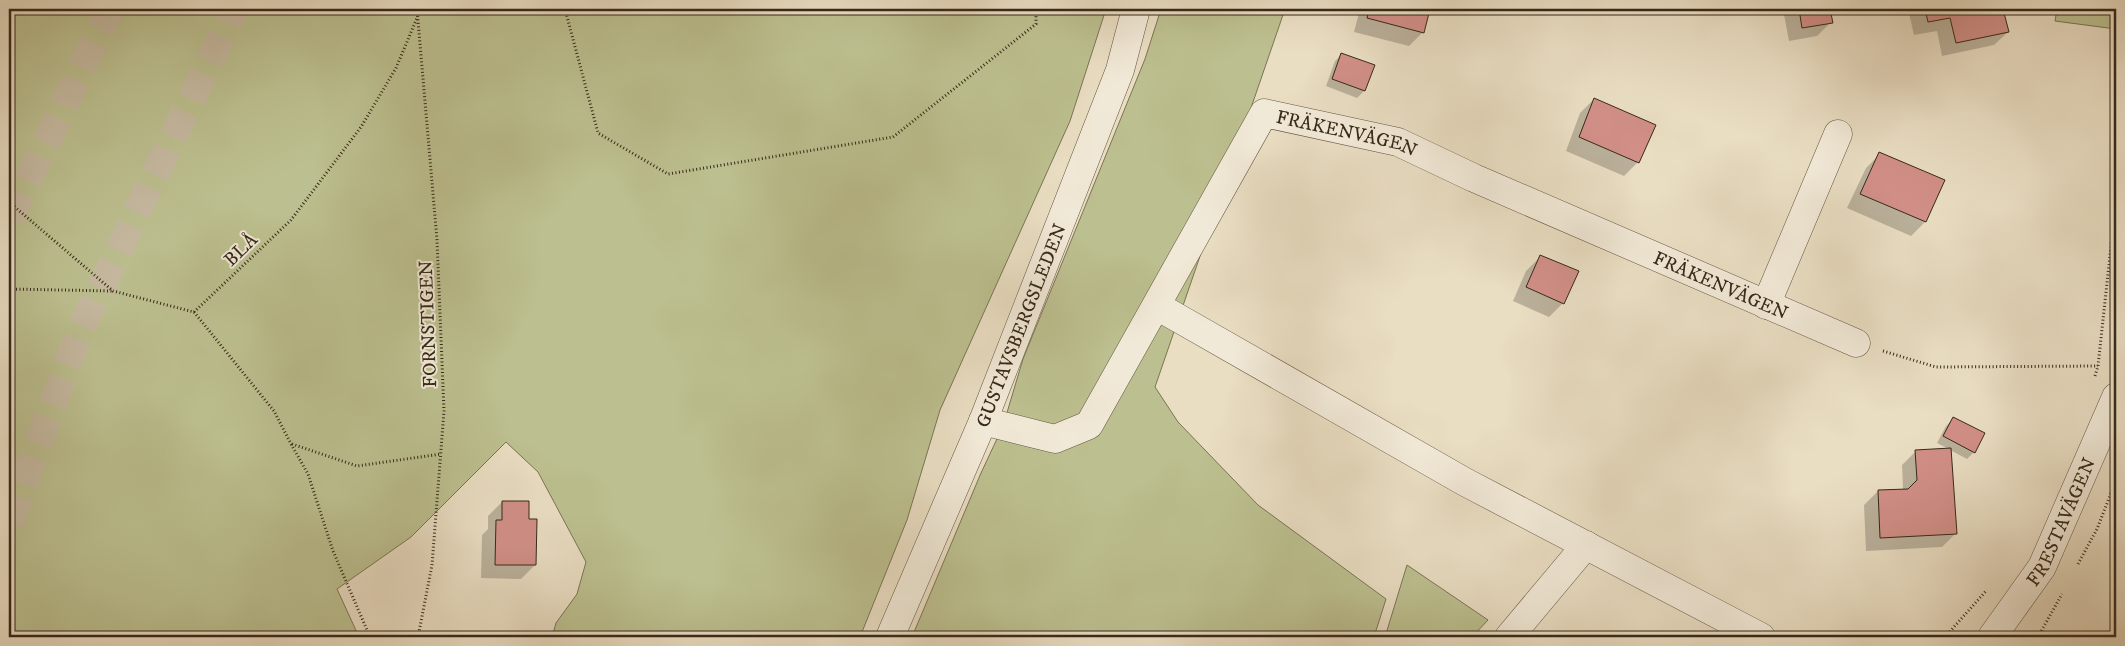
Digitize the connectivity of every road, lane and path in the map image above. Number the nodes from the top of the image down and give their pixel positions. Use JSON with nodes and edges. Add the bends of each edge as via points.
{"nodes":[{"id":1,"x":417,"y":9,"type":"edge"},
{"id":2,"x":565,"y":9,"type":"edge"},
{"id":3,"x":1036,"y":9,"type":"edge"},
{"id":4,"x":1136,"y":9,"type":"edge"},
{"id":5,"x":418,"y":16,"type":"junction"},
{"id":6,"x":1838,"y":134,"type":"dead end"},
{"id":7,"x":2116,"y":200,"type":"edge"},
{"id":8,"x":9,"y":202,"type":"edge"},
{"id":9,"x":9,"y":289,"type":"edge"},
{"id":10,"x":113,"y":291,"type":"junction"},
{"id":11,"x":1766,"y":305,"type":"junction"},
{"id":12,"x":1157,"y":306,"type":"junction"},
{"id":13,"x":194,"y":312,"type":"junction"},
{"id":14,"x":1856,"y":343,"type":"joint"},
{"id":15,"x":2116,"y":397,"type":"edge"},
{"id":16,"x":983,"y":421,"type":"junction"},
{"id":17,"x":291,"y":444,"type":"junction"},
{"id":18,"x":441,"y":454,"type":"junction"},
{"id":19,"x":1586,"y":545,"type":"junction"},
{"id":20,"x":370,"y":637,"type":"edge"},
{"id":21,"x":418,"y":637,"type":"edge"},
{"id":22,"x":890,"y":637,"type":"edge"},
{"id":23,"x":1509,"y":637,"type":"edge"},
{"id":24,"x":1761,"y":637,"type":"edge"},
{"id":25,"x":1992,"y":637,"type":"edge"}],
"edges":[{"from":1,"to":5,"type":"path","name":"FORNSTIGEN"},
{"from":2,"to":3,"type":"path","via":[[598,133],[668,174],[893,137],[1036,24]]},
{"from":4,"to":16,"type":"street","name":"GUSTAVSBERGSLEDEN","via":[[1120,70]]},
{"from":5,"to":13,"type":"path","name":"BLÅ","via":[[396,68],[361,127],[291,220]]},
{"from":5,"to":18,"type":"path","name":"FORNSTIGEN","via":[[437,240],[444,411]]},
{"from":6,"to":11,"type":"street"},
{"from":7,"to":14,"type":"path","via":[[2098,366],[1936,367]]},
{"from":8,"to":10,"type":"path"},
{"from":9,"to":10,"type":"path"},
{"from":10,"to":13,"type":"path"},
{"from":11,"to":12,"type":"street","name":"FRÄKENVÄGEN","via":[[1398,142],[1264,113]]},
{"from":11,"to":14,"type":"street","name":"FRÄKENVÄGEN"},
{"from":12,"to":16,"type":"street","name":"FRÄKENVÄGEN","via":[[1089,426],[1055,439]]},
{"from":12,"to":19,"type":"street","via":[[1465,482]]},
{"from":13,"to":17,"type":"path","via":[[274,411]]},
{"from":15,"to":25,"type":"street","name":"FRESTAVÄGEN","via":[[2042,567]]},
{"from":16,"to":22,"type":"street","name":"GUSTAVSBERGSLEDEN"},
{"from":17,"to":18,"type":"path","via":[[357,466]]},
{"from":17,"to":20,"type":"path","via":[[308,474],[333,550]]},
{"from":18,"to":21,"type":"path","name":"FORNSTIGEN","via":[[432,565]]},
{"from":19,"to":23,"type":"street"},
{"from":19,"to":24,"type":"street"}]}
